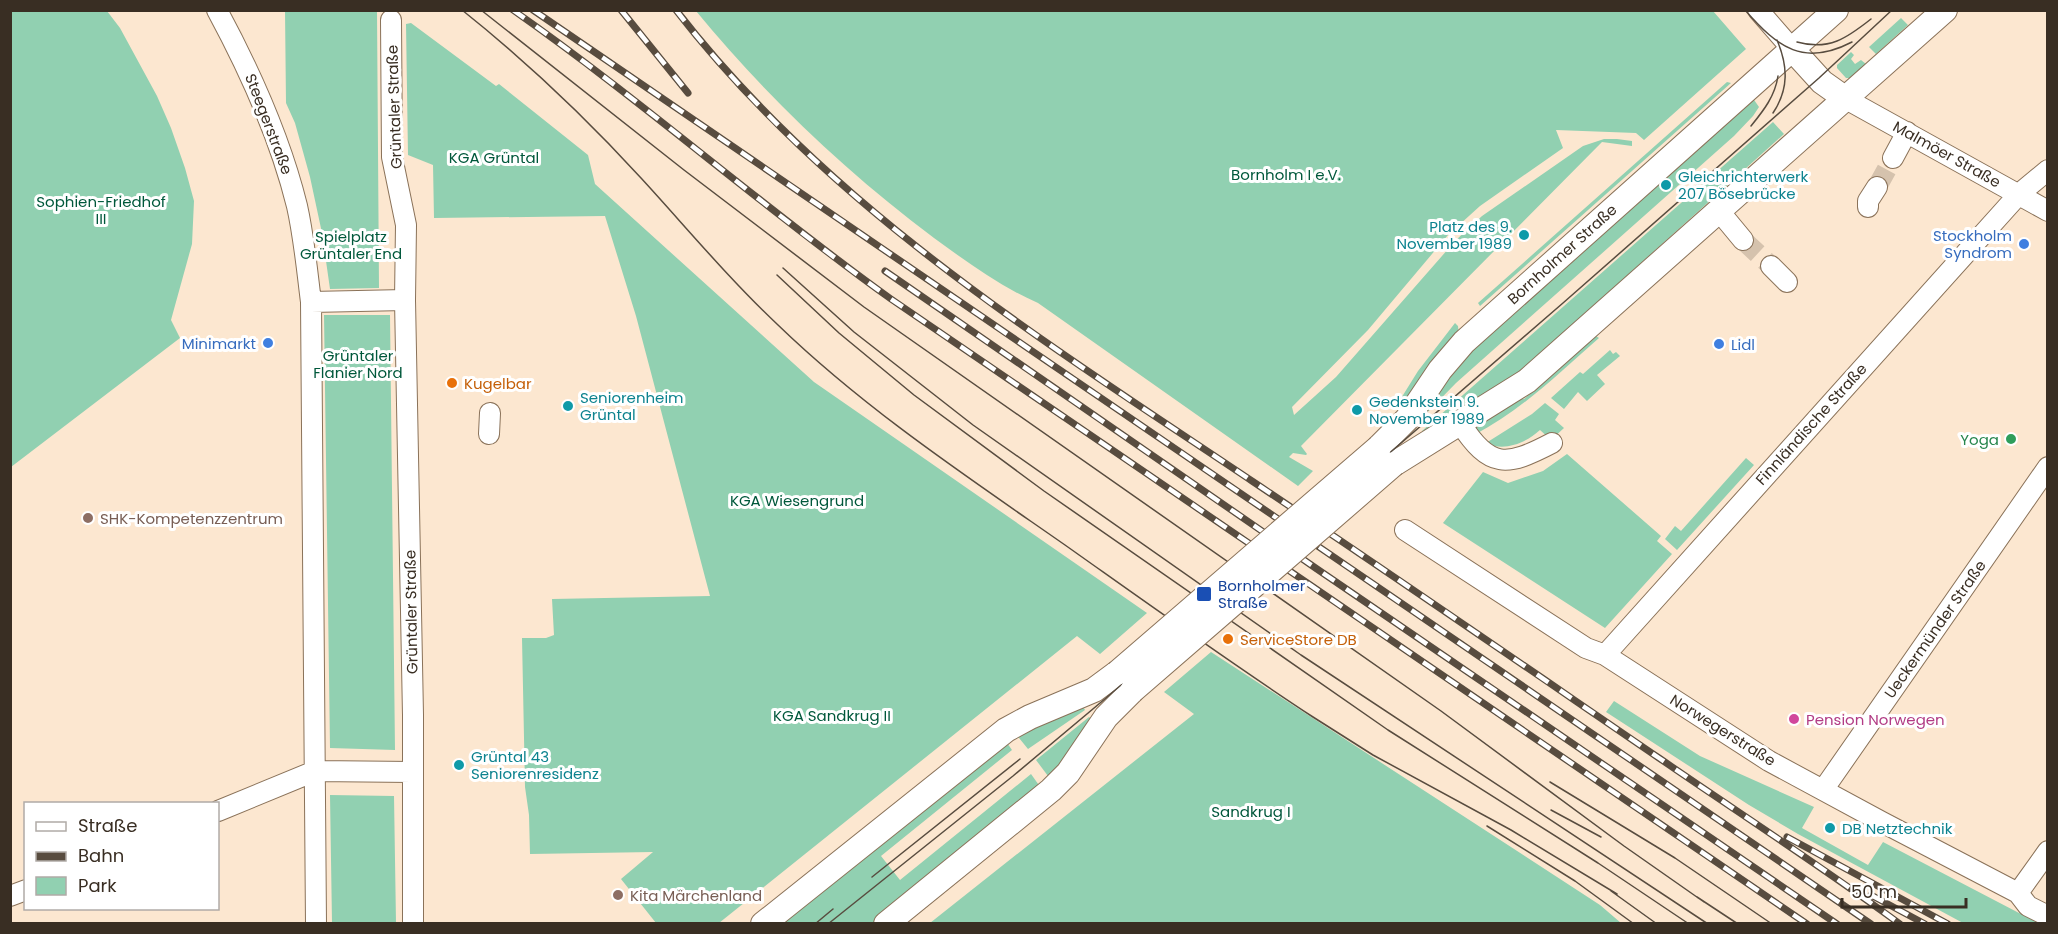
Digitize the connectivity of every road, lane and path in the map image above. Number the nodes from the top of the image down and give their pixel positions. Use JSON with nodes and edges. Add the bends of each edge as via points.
{"nodes":[{"id":1,"x":217,"y":10,"type":"edge"},
{"id":2,"x":1758,"y":10,"type":"edge"},
{"id":3,"x":1836,"y":10,"type":"edge"},
{"id":4,"x":1945,"y":10,"type":"edge"},
{"id":5,"x":391,"y":20,"type":"dead end"},
{"id":6,"x":1792,"y":49,"type":"junction"},
{"id":7,"x":1846,"y":99,"type":"junction"},
{"id":8,"x":1907,"y":132,"type":"junction"},
{"id":9,"x":1893,"y":158,"type":"tunnel mouth"},
{"id":10,"x":2048,"y":170,"type":"edge"},
{"id":11,"x":1877,"y":187,"type":"tunnel mouth"},
{"id":12,"x":2019,"y":194,"type":"junction"},
{"id":13,"x":1868,"y":207,"type":"dead end"},
{"id":14,"x":1719,"y":211,"type":"junction"},
{"id":15,"x":2048,"y":211,"type":"edge"},
{"id":16,"x":1743,"y":240,"type":"tunnel mouth"},
{"id":17,"x":1771,"y":266,"type":"tunnel mouth"},
{"id":18,"x":1787,"y":282,"type":"dead end"},
{"id":19,"x":405,"y":300,"type":"junction"},
{"id":20,"x":311,"y":302,"type":"junction"},
{"id":21,"x":490,"y":413,"type":"dead end"},
{"id":22,"x":1460,"y":423,"type":"junction"},
{"id":23,"x":489,"y":434,"type":"dead end"},
{"id":24,"x":1552,"y":443,"type":"dead end"},
{"id":25,"x":1386,"y":456,"type":"junction"},
{"id":26,"x":2048,"y":467,"type":"edge"},
{"id":27,"x":1405,"y":530,"type":"dead end"},
{"id":28,"x":1605,"y":655,"type":"junction"},
{"id":29,"x":1125,"y":682,"type":"junction"},
{"id":30,"x":315,"y":771,"type":"junction"},
{"id":31,"x":412,"y":772,"type":"junction"},
{"id":32,"x":1823,"y":790,"type":"junction"},
{"id":33,"x":219,"y":811,"type":"edge"},
{"id":34,"x":2048,"y":851,"type":"edge"},
{"id":35,"x":2018,"y":893,"type":"junction"},
{"id":36,"x":2048,"y":916,"type":"edge"},
{"id":37,"x":316,"y":924,"type":"edge"},
{"id":38,"x":413,"y":924,"type":"edge"},
{"id":39,"x":762,"y":924,"type":"edge"},
{"id":40,"x":886,"y":924,"type":"edge"}],
"edges":[{"from":1,"to":20,"type":"street","name":"Steegerstraße","via":[[263,101],[291,184]]},
{"from":2,"to":6,"type":"street"},
{"from":3,"to":6,"type":"main road","name":"Bornholmer Straße"},
{"from":4,"to":7,"type":"main road","name":"Bornholmer Straße"},
{"from":5,"to":19,"type":"street","name":"Grüntaler Straße","via":[[392,157],[406,225]]},
{"from":6,"to":7,"type":"main road","via":[[1822,82]]},
{"from":6,"to":25,"type":"main road","name":"Bornholmer Straße","via":[[1464,342],[1440,370]]},
{"from":7,"to":8,"type":"street","name":"Malmöer Straße"},
{"from":7,"to":14,"type":"main road","name":"Bornholmer Straße"},
{"from":8,"to":9,"type":"street"},
{"from":8,"to":12,"type":"street","name":"Malmöer Straße"},
{"from":10,"to":12,"type":"street","name":"Finnländische Straße"},
{"from":11,"to":13,"type":"street"},
{"from":12,"to":15,"type":"street","name":"Malmöer Straße"},
{"from":12,"to":28,"type":"street","name":"Finnländische Straße"},
{"from":14,"to":16,"type":"street"},
{"from":14,"to":22,"type":"main road","name":"Bornholmer Straße","via":[[1527,381]]},
{"from":17,"to":18,"type":"street"},
{"from":19,"to":20,"type":"street"},
{"from":19,"to":31,"type":"street","name":"Grüntaler Straße"},
{"from":20,"to":30,"type":"street"},
{"from":21,"to":23,"type":"street"},
{"from":22,"to":24,"type":"street","via":[[1481,452],[1499,459],[1524,458]]},
{"from":22,"to":25,"type":"main road","name":"Bornholmer Straße"},
{"from":25,"to":29,"type":"main road","name":"Bornholmer Straße","bridge":true},
{"from":26,"to":32,"type":"street","name":"Ueckermünder Straße"},
{"from":27,"to":28,"type":"street","name":"Norwegerstraße","via":[[1586,648]]},
{"from":28,"to":32,"type":"street","name":"Norwegerstraße","via":[[1769,761]]},
{"from":29,"to":39,"type":"main road","name":"Bornholmer Straße","via":[[1094,690],[1006,730]]},
{"from":29,"to":40,"type":"main road","name":"Bornholmer Straße","via":[[1068,773]]},
{"from":30,"to":31,"type":"street"},
{"from":30,"to":33,"type":"street"},
{"from":30,"to":37,"type":"street"},
{"from":31,"to":38,"type":"street","name":"Grüntaler Straße"},
{"from":32,"to":35,"type":"street","name":"Norwegerstraße"},
{"from":34,"to":35,"type":"street"},
{"from":35,"to":36,"type":"street","name":"Norwegerstraße","via":[[2028,906]]}]}
